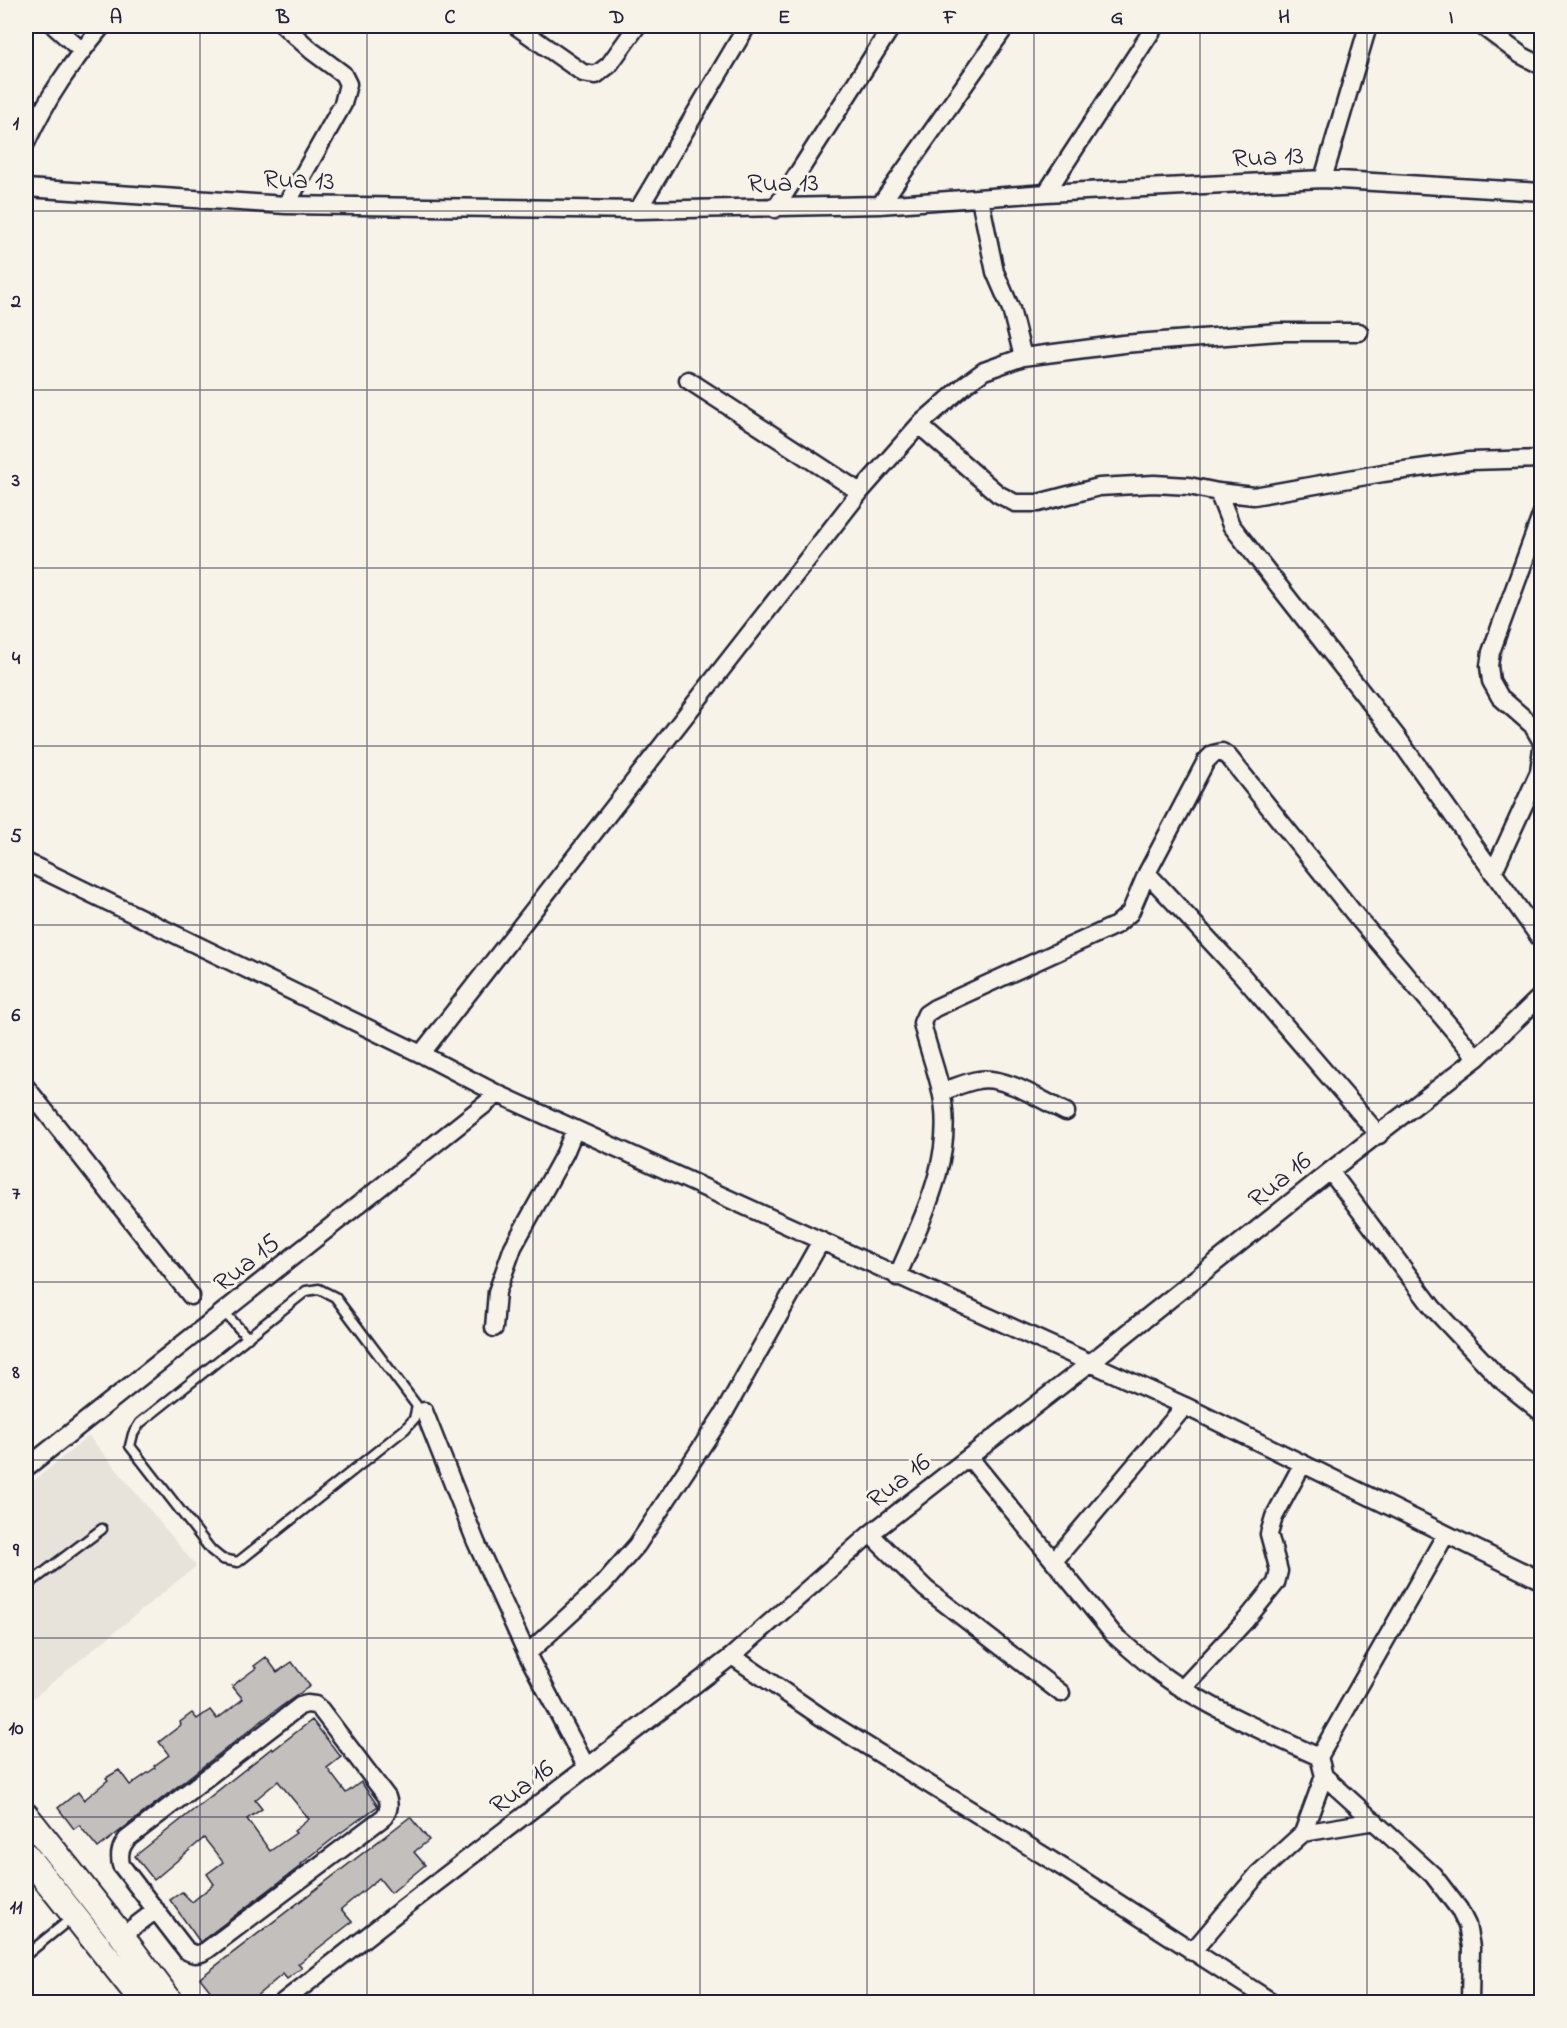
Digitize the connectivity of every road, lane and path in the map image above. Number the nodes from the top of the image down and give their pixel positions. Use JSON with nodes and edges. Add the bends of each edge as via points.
{"nodes":[{"id":1,"x":54,"y":26,"type":"edge"},
{"id":2,"x":102,"y":26,"type":"edge"},
{"id":3,"x":284,"y":26,"type":"edge"},
{"id":4,"x":516,"y":26,"type":"edge"},
{"id":5,"x":637,"y":26,"type":"edge"},
{"id":6,"x":747,"y":26,"type":"edge"},
{"id":7,"x":892,"y":26,"type":"edge"},
{"id":8,"x":1006,"y":26,"type":"edge"},
{"id":9,"x":1155,"y":26,"type":"edge"},
{"id":10,"x":1368,"y":26,"type":"edge"},
{"id":11,"x":1482,"y":26,"type":"edge"},
{"id":12,"x":82,"y":51,"type":"junction"},
{"id":13,"x":1542,"y":66,"type":"edge"},
{"id":14,"x":26,"y":142,"type":"edge"},
{"id":15,"x":1323,"y":179,"type":"junction"},
{"id":16,"x":26,"y":188,"type":"edge"},
{"id":17,"x":1542,"y":192,"type":"edge"},
{"id":18,"x":1046,"y":193,"type":"junction"},
{"id":19,"x":980,"y":199,"type":"junction"},
{"id":20,"x":286,"y":205,"type":"junction"},
{"id":21,"x":880,"y":205,"type":"junction"},
{"id":22,"x":775,"y":208,"type":"junction"},
{"id":23,"x":638,"y":210,"type":"junction"},
{"id":24,"x":1359,"y":332,"type":"dead end"},
{"id":25,"x":1023,"y":357,"type":"junction"},
{"id":26,"x":688,"y":380,"type":"dead end"},
{"id":27,"x":920,"y":425,"type":"junction"},
{"id":28,"x":1542,"y":459,"type":"edge"},
{"id":29,"x":860,"y":492,"type":"junction"},
{"id":30,"x":1218,"y":492,"type":"junction"},
{"id":31,"x":1542,"y":513,"type":"edge"},
{"id":32,"x":1542,"y":742,"type":"edge"},
{"id":33,"x":1542,"y":748,"type":"edge"},
{"id":34,"x":26,"y":862,"type":"edge"},
{"id":35,"x":1147,"y":873,"type":"junction"},
{"id":36,"x":1493,"y":873,"type":"junction"},
{"id":37,"x":1542,"y":941,"type":"edge"},
{"id":38,"x":1542,"y":995,"type":"edge"},
{"id":39,"x":421,"y":1054,"type":"junction"},
{"id":40,"x":1477,"y":1058,"type":"junction"},
{"id":41,"x":26,"y":1087,"type":"edge"},
{"id":42,"x":941,"y":1092,"type":"junction"},
{"id":43,"x":498,"y":1094,"type":"junction"},
{"id":44,"x":1066,"y":1112,"type":"dead end"},
{"id":45,"x":575,"y":1129,"type":"junction"},
{"id":46,"x":1379,"y":1135,"type":"junction"},
{"id":47,"x":1330,"y":1171,"type":"junction"},
{"id":48,"x":821,"y":1241,"type":"junction"},
{"id":49,"x":897,"y":1277,"type":"junction"},
{"id":50,"x":191,"y":1296,"type":"dead end"},
{"id":51,"x":224,"y":1312,"type":"junction"},
{"id":52,"x":494,"y":1329,"type":"dead end"},
{"id":53,"x":248,"y":1338,"type":"junction"},
{"id":54,"x":1090,"y":1363,"type":"junction"},
{"id":55,"x":1185,"y":1406,"type":"junction"},
{"id":56,"x":424,"y":1411,"type":"dead end"},
{"id":57,"x":1542,"y":1413,"type":"edge"},
{"id":58,"x":969,"y":1457,"type":"junction"},
{"id":59,"x":1302,"y":1465,"type":"junction"},
{"id":60,"x":26,"y":1468,"type":"edge"},
{"id":61,"x":102,"y":1529,"type":"dead end"},
{"id":62,"x":870,"y":1534,"type":"junction"},
{"id":63,"x":1446,"y":1534,"type":"junction"},
{"id":64,"x":1054,"y":1561,"type":"junction"},
{"id":65,"x":1542,"y":1581,"type":"edge"},
{"id":66,"x":26,"y":1586,"type":"edge"},
{"id":67,"x":527,"y":1654,"type":"junction"},
{"id":68,"x":732,"y":1656,"type":"junction"},
{"id":69,"x":1182,"y":1689,"type":"junction"},
{"id":70,"x":1061,"y":1693,"type":"dead end"},
{"id":71,"x":1319,"y":1757,"type":"junction"},
{"id":72,"x":587,"y":1768,"type":"junction"},
{"id":73,"x":1324,"y":1776,"type":"junction"},
{"id":74,"x":26,"y":1815,"type":"edge"},
{"id":75,"x":1375,"y":1821,"type":"junction"},
{"id":76,"x":1303,"y":1833,"type":"junction"},
{"id":77,"x":26,"y":1855,"type":"edge"},
{"id":78,"x":156,"y":1910,"type":"junction"},
{"id":79,"x":74,"y":1916,"type":"junction"},
{"id":80,"x":122,"y":1936,"type":"junction"},
{"id":81,"x":1192,"y":1952,"type":"junction"},
{"id":82,"x":26,"y":1955,"type":"edge"},
{"id":83,"x":143,"y":2002,"type":"edge"},
{"id":84,"x":171,"y":2002,"type":"edge"},
{"id":85,"x":283,"y":2002,"type":"edge"},
{"id":86,"x":1272,"y":2002,"type":"edge"},
{"id":87,"x":1470,"y":2002,"type":"edge"}],
"edges":[{"from":1,"to":12,"type":"street"},
{"from":2,"to":12,"type":"street"},
{"from":3,"to":20,"type":"street","via":[[343,74],[348,84],[342,104]]},
{"from":4,"to":5,"type":"street","via":[[583,73],[596,75]]},
{"from":6,"to":23,"type":"street"},
{"from":7,"to":22,"type":"street"},
{"from":8,"to":21,"type":"street"},
{"from":9,"to":18,"type":"street"},
{"from":10,"to":15,"type":"street"},
{"from":11,"to":13,"type":"street"},
{"from":12,"to":14,"type":"street","via":[[44,105]]},
{"from":15,"to":17,"type":"street","name":"Rua 13"},
{"from":15,"to":18,"type":"street","name":"Rua 13"},
{"from":16,"to":20,"type":"street","name":"Rua 13"},
{"from":18,"to":19,"type":"street","name":"Rua 13"},
{"from":19,"to":21,"type":"street","name":"Rua 13"},
{"from":19,"to":25,"type":"street","via":[[995,272],[1011,309]]},
{"from":20,"to":23,"type":"street","name":"Rua 13"},
{"from":21,"to":22,"type":"street","name":"Rua 13"},
{"from":22,"to":23,"type":"street","name":"Rua 13"},
{"from":24,"to":25,"type":"street","via":[[1279,332],[1123,344]]},
{"from":25,"to":27,"type":"street","via":[[984,371]]},
{"from":26,"to":29,"type":"street"},
{"from":27,"to":29,"type":"street"},
{"from":27,"to":30,"type":"street","via":[[998,494],[1015,503],[1038,503],[1099,487],[1166,485]]},
{"from":28,"to":30,"type":"street","via":[[1460,462],[1254,495]]},
{"from":29,"to":39,"type":"street"},
{"from":30,"to":36,"type":"street","via":[[1231,525],[1396,737]]},
{"from":31,"to":32,"type":"street","via":[[1489,666],[1491,681],[1500,697],[1532,725]]},
{"from":33,"to":36,"type":"street","via":[[1539,772]]},
{"from":34,"to":39,"type":"street"},
{"from":35,"to":40,"type":"street","via":[[1206,761],[1213,753],[1222,752]]},
{"from":35,"to":42,"type":"street","via":[[1130,913],[1116,925],[926,1014],[922,1023]]},
{"from":35,"to":46,"type":"street","via":[[1240,973]]},
{"from":36,"to":37,"type":"street"},
{"from":38,"to":40,"type":"street","name":"Rua 16"},
{"from":39,"to":43,"type":"street"},
{"from":40,"to":46,"type":"street","name":"Rua 16"},
{"from":41,"to":50,"type":"street"},
{"from":42,"to":44,"type":"street","via":[[978,1079],[993,1080]]},
{"from":42,"to":49,"type":"street","via":[[943,1157]]},
{"from":43,"to":45,"type":"street"},
{"from":43,"to":51,"type":"street","name":"Rua 15"},
{"from":45,"to":48,"type":"street"},
{"from":45,"to":52,"type":"street","via":[[510,1256],[497,1292]]},
{"from":46,"to":47,"type":"street","name":"Rua 16"},
{"from":47,"to":54,"type":"street","name":"Rua 16"},
{"from":47,"to":57,"type":"street","via":[[1433,1308],[1500,1379]]},
{"from":48,"to":49,"type":"street"},
{"from":48,"to":67,"type":"street","via":[[724,1413],[637,1545],[603,1584]]},
{"from":49,"to":54,"type":"street"},
{"from":51,"to":53,"type":"lane"},
{"from":51,"to":60,"type":"street","name":"Rua 15"},
{"from":53,"to":53,"type":"lane","via":[[140,1423],[130,1446],[211,1550],[222,1559],[238,1562],[405,1429],[414,1419],[417,1406],[335,1297],[319,1289],[306,1292]]},
{"from":54,"to":55,"type":"street"},
{"from":54,"to":58,"type":"street","name":"Rua 16"},
{"from":55,"to":59,"type":"street"},
{"from":55,"to":64,"type":"street"},
{"from":56,"to":67,"type":"street","via":[[476,1542]]},
{"from":58,"to":62,"type":"street","name":"Rua 16"},
{"from":58,"to":64,"type":"street"},
{"from":59,"to":63,"type":"street"},
{"from":59,"to":69,"type":"street","via":[[1269,1534],[1279,1571],[1276,1583]]},
{"from":61,"to":66,"type":"lane"},
{"from":62,"to":68,"type":"street","name":"Rua 16"},
{"from":62,"to":70,"type":"street","via":[[926,1589]]},
{"from":63,"to":65,"type":"street"},
{"from":63,"to":71,"type":"street"},
{"from":64,"to":69,"type":"street","via":[[1114,1635]]},
{"from":67,"to":72,"type":"street"},
{"from":68,"to":72,"type":"street","name":"Rua 16"},
{"from":68,"to":81,"type":"street","via":[[827,1721]]},
{"from":69,"to":71,"type":"street"},
{"from":71,"to":73,"type":"street"},
{"from":72,"to":85,"type":"street","name":"Rua 16"},
{"from":73,"to":75,"type":"street"},
{"from":73,"to":76,"type":"street"},
{"from":74,"to":80,"type":"main road"},
{"from":75,"to":76,"type":"street"},
{"from":75,"to":87,"type":"street","via":[[1433,1875],[1467,1924],[1472,1947]]},
{"from":76,"to":81,"type":"street","via":[[1258,1874]]},
{"from":77,"to":79,"type":"main road"},
{"from":78,"to":78,"type":"street","via":[[121,1865],[119,1855],[127,1839],[300,1706],[315,1705],[387,1797],[388,1812],[200,1954],[187,1951]]},
{"from":78,"to":80,"type":"street"},
{"from":79,"to":82,"type":"lane"},
{"from":79,"to":83,"type":"main road"},
{"from":80,"to":84,"type":"main road"},
{"from":81,"to":86,"type":"street"}]}
